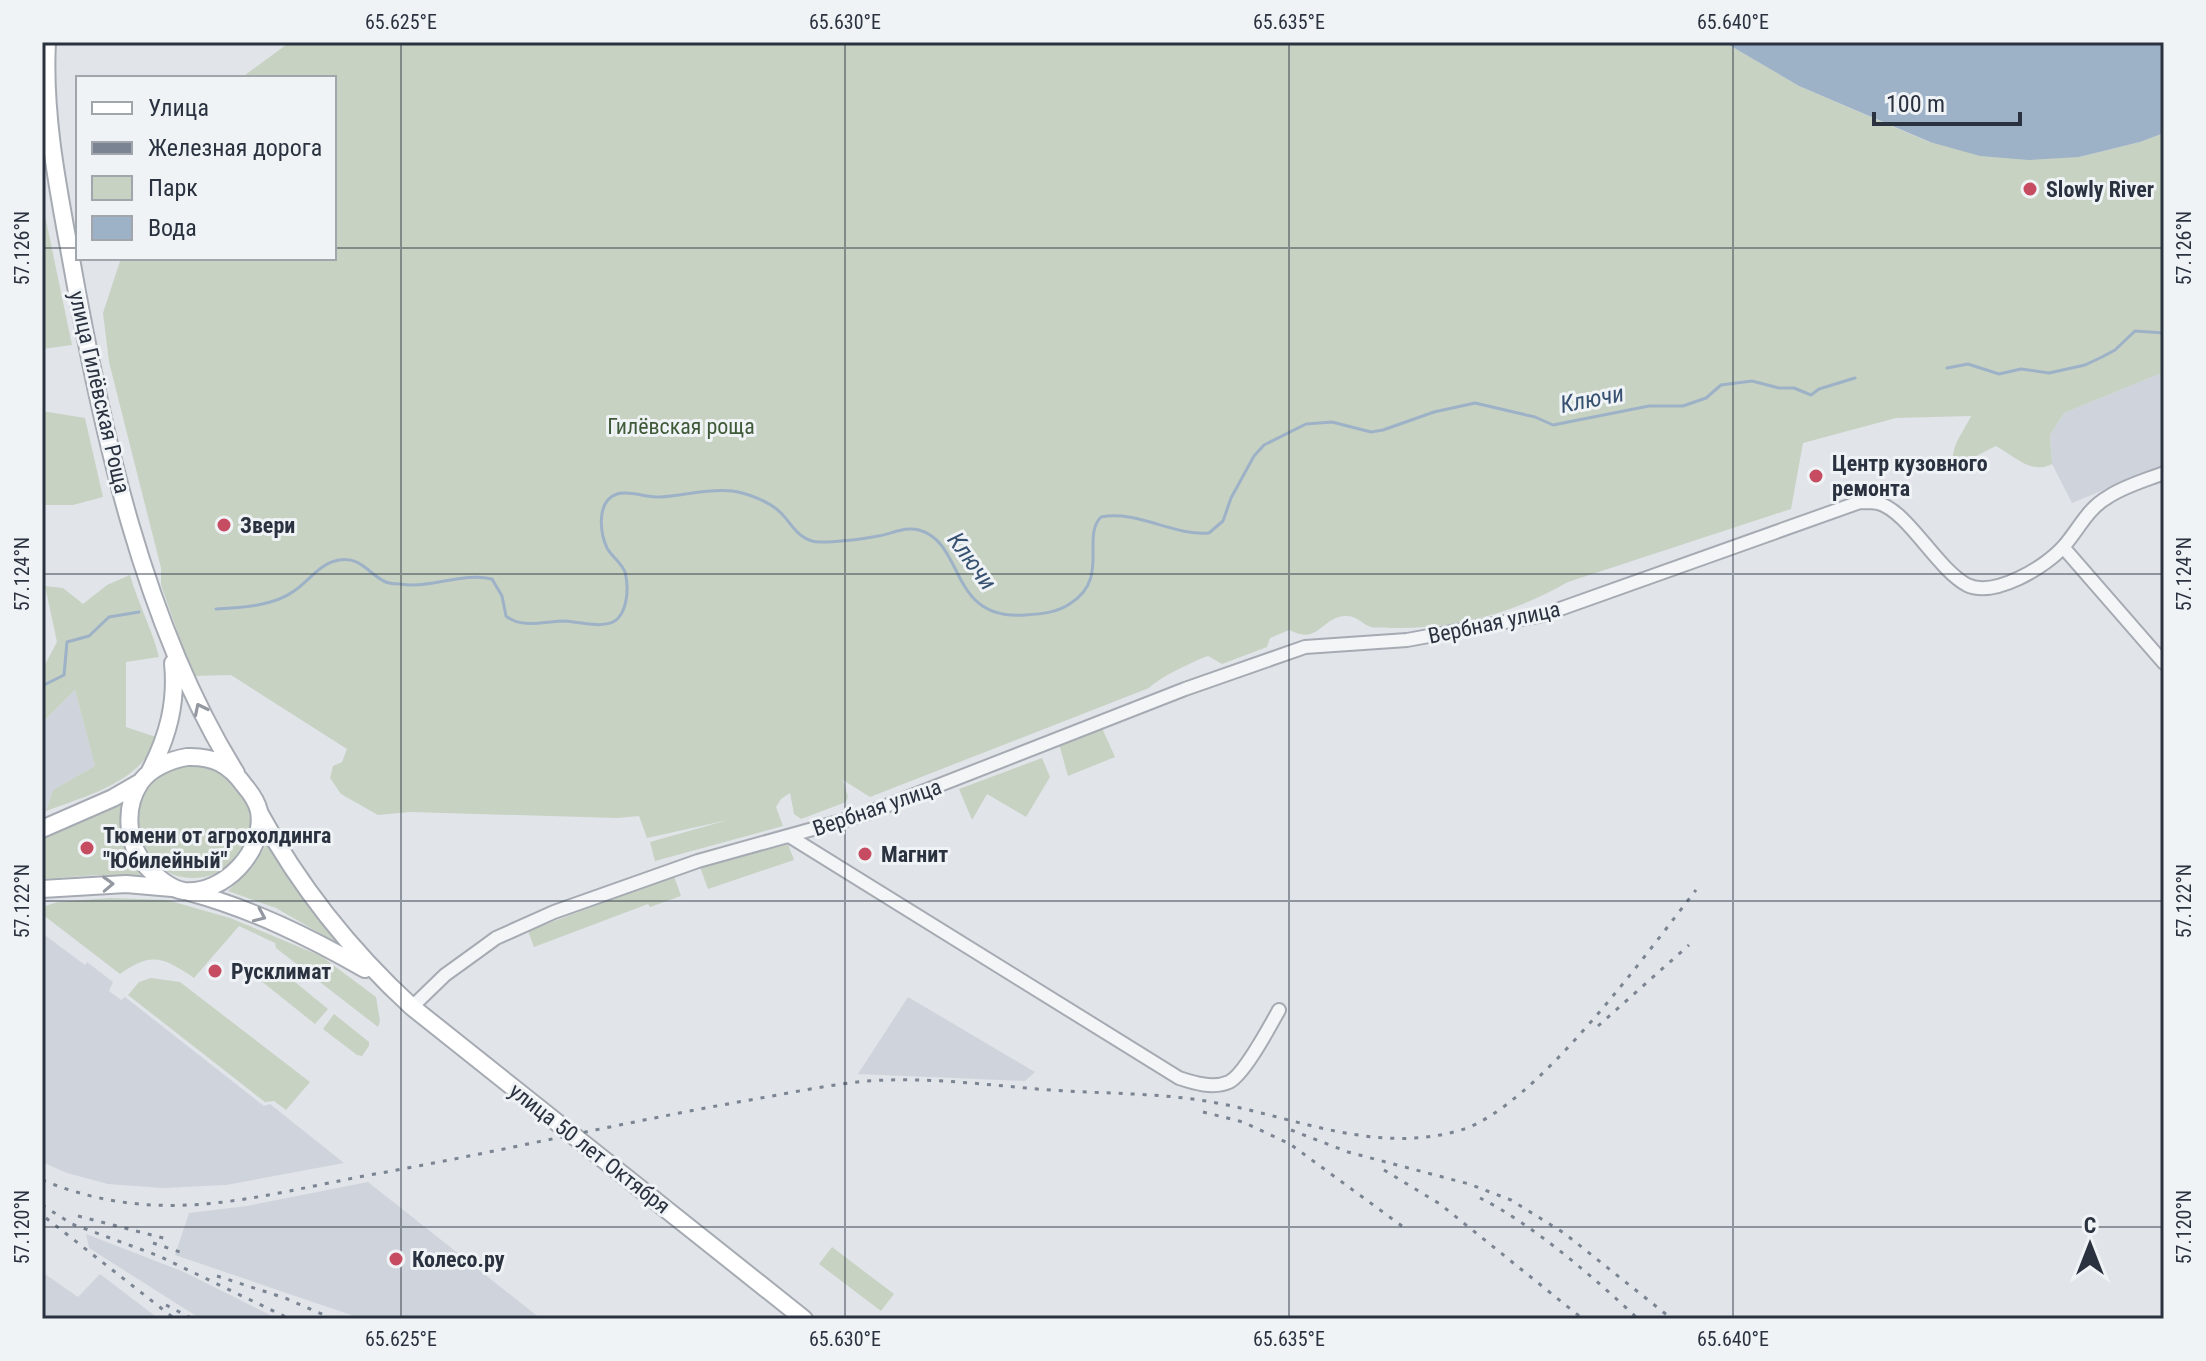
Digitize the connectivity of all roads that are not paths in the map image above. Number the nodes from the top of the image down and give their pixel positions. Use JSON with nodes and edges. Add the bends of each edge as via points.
{"nodes":[{"id":1,"x":47,"y":42,"type":"edge"},
{"id":2,"x":2164,"y":473,"type":"edge"},
{"id":3,"x":2063,"y":547,"type":"junction"},
{"id":4,"x":171,"y":642,"type":"junction"},
{"id":5,"x":2164,"y":663,"type":"edge"},
{"id":6,"x":236,"y":773,"type":"junction"},
{"id":7,"x":145,"y":778,"type":"junction"},
{"id":8,"x":259,"y":812,"type":"junction"},
{"id":9,"x":42,"y":829,"type":"edge"},
{"id":10,"x":789,"y":836,"type":"junction"},
{"id":11,"x":42,"y":889,"type":"edge"},
{"id":12,"x":180,"y":890,"type":"junction"},
{"id":13,"x":377,"y":975,"type":"junction"},
{"id":14,"x":412,"y":1007,"type":"junction"},
{"id":15,"x":1279,"y":1010,"type":"dead end"},
{"id":16,"x":804,"y":1319,"type":"edge"}],
"edges":[{"from":1,"to":4,"type":"main road","name":"улица Гилёвская Роща","via":[[47,105],[80,308],[127,512]]},
{"from":2,"to":3,"type":"street","via":[[2108,496],[2084,517]]},
{"from":3,"to":5,"type":"street"},
{"from":3,"to":10,"type":"street","name":"Вербная улица","via":[[2010,581],[1986,589],[1972,587],[1954,578],[1893,511],[1860,502],[1543,615],[1407,640],[1305,647],[863,815]]},
{"from":6,"to":4,"type":"main road","one_way":true,"via":[[196,703]]},
{"from":4,"to":7,"type":"main road","via":[[174,702]]},
{"from":6,"to":7,"type":"main road","via":[[198,756],[176,759]]},
{"from":6,"to":8,"type":"main road"},
{"from":7,"to":9,"type":"main road"},
{"from":7,"to":12,"type":"main road","via":[[130,816],[133,847],[144,864]]},
{"from":8,"to":12,"type":"main road","via":[[256,838],[243,863],[223,880]]},
{"from":8,"to":13,"type":"main road","via":[[323,913]]},
{"from":10,"to":14,"type":"street","name":"Вербная улица","via":[[688,864],[496,938]]},
{"from":10,"to":15,"type":"street","name":"Вербная улица","via":[[1179,1078],[1202,1085],[1229,1082]]},
{"from":11,"to":12,"type":"main road","one_way":true,"via":[[126,884]]},
{"from":12,"to":13,"type":"main road","one_way":true,"via":[[260,915]]},
{"from":13,"to":14,"type":"main road","name":"улица 50 лет Октября"},
{"from":14,"to":16,"type":"main road","name":"улица 50 лет Октября"}]}
